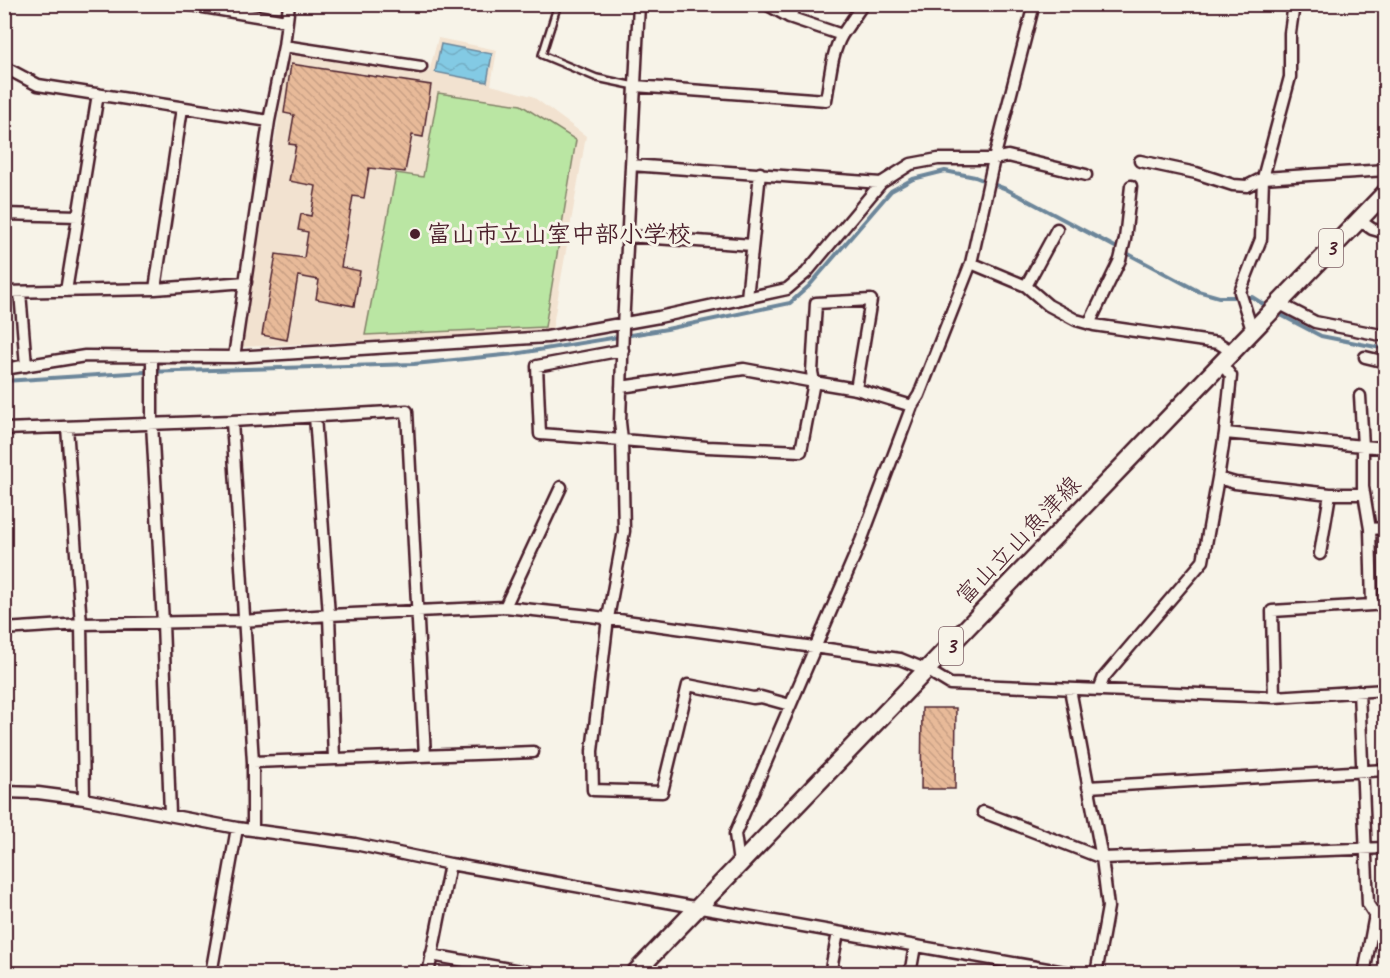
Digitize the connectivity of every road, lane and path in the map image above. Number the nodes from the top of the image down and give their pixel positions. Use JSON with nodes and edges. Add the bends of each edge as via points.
{"nodes":[{"id":1,"x":6,"y":4,"type":"edge"},
{"id":2,"x":186,"y":4,"type":"edge"},
{"id":3,"x":289,"y":4,"type":"edge"},
{"id":4,"x":558,"y":4,"type":"edge"},
{"id":5,"x":639,"y":4,"type":"edge"},
{"id":6,"x":766,"y":4,"type":"edge"},
{"id":7,"x":797,"y":4,"type":"edge"},
{"id":8,"x":863,"y":4,"type":"edge"},
{"id":9,"x":1034,"y":4,"type":"edge"},
{"id":10,"x":1294,"y":4,"type":"edge"},
{"id":11,"x":4,"y":15,"type":"edge"},
{"id":12,"x":789,"y":17,"type":"junction"},
{"id":13,"x":286,"y":21,"type":"junction"},
{"id":14,"x":842,"y":35,"type":"junction"},
{"id":15,"x":284,"y":46,"type":"junction"},
{"id":16,"x":4,"y":67,"type":"edge"},
{"id":17,"x":421,"y":67,"type":"dead end"},
{"id":18,"x":635,"y":86,"type":"junction"},
{"id":19,"x":98,"y":94,"type":"junction"},
{"id":20,"x":183,"y":108,"type":"junction"},
{"id":21,"x":269,"y":121,"type":"junction"},
{"id":22,"x":994,"y":159,"type":"junction"},
{"id":23,"x":1140,"y":161,"type":"dead end"},
{"id":24,"x":631,"y":165,"type":"junction"},
{"id":25,"x":1386,"y":170,"type":"edge"},
{"id":26,"x":760,"y":174,"type":"junction"},
{"id":27,"x":1086,"y":175,"type":"dead end"},
{"id":28,"x":1263,"y":178,"type":"junction"},
{"id":29,"x":881,"y":183,"type":"junction"},
{"id":30,"x":1131,"y":186,"type":"dead end"},
{"id":31,"x":1386,"y":192,"type":"edge"},
{"id":32,"x":4,"y":206,"type":"edge"},
{"id":33,"x":4,"y":214,"type":"edge"},
{"id":34,"x":16,"y":214,"type":"junction"},
{"id":35,"x":78,"y":216,"type":"junction"},
{"id":36,"x":1359,"y":220,"type":"junction"},
{"id":37,"x":1057,"y":229,"type":"dead end"},
{"id":38,"x":1386,"y":233,"type":"edge"},
{"id":39,"x":628,"y":236,"type":"junction"},
{"id":40,"x":752,"y":245,"type":"junction"},
{"id":41,"x":971,"y":263,"type":"junction"},
{"id":42,"x":246,"y":282,"type":"junction"},
{"id":43,"x":1026,"y":286,"type":"junction"},
{"id":44,"x":155,"y":289,"type":"junction"},
{"id":45,"x":66,"y":291,"type":"junction"},
{"id":46,"x":4,"y":292,"type":"edge"},
{"id":47,"x":21,"y":292,"type":"junction"},
{"id":48,"x":747,"y":298,"type":"junction"},
{"id":49,"x":1273,"y":308,"type":"junction"},
{"id":50,"x":1089,"y":324,"type":"junction"},
{"id":51,"x":623,"y":326,"type":"junction"},
{"id":52,"x":1252,"y":330,"type":"junction"},
{"id":53,"x":1386,"y":336,"type":"edge"},
{"id":54,"x":623,"y":348,"type":"junction"},
{"id":55,"x":234,"y":357,"type":"junction"},
{"id":56,"x":1226,"y":357,"type":"junction"},
{"id":57,"x":1365,"y":357,"type":"dead end"},
{"id":58,"x":152,"y":360,"type":"junction"},
{"id":59,"x":1386,"y":362,"type":"edge"},
{"id":60,"x":26,"y":366,"type":"junction"},
{"id":61,"x":4,"y":369,"type":"edge"},
{"id":62,"x":813,"y":382,"type":"junction"},
{"id":63,"x":621,"y":387,"type":"junction"},
{"id":64,"x":855,"y":389,"type":"junction"},
{"id":65,"x":1360,"y":396,"type":"dead end"},
{"id":66,"x":912,"y":406,"type":"junction"},
{"id":67,"x":315,"y":416,"type":"junction"},
{"id":68,"x":232,"y":421,"type":"junction"},
{"id":69,"x":152,"y":423,"type":"junction"},
{"id":70,"x":67,"y":427,"type":"junction"},
{"id":71,"x":4,"y":429,"type":"edge"},
{"id":72,"x":1225,"y":433,"type":"junction"},
{"id":73,"x":622,"y":440,"type":"junction"},
{"id":74,"x":1363,"y":446,"type":"junction"},
{"id":75,"x":1386,"y":448,"type":"edge"},
{"id":76,"x":1218,"y":478,"type":"junction"},
{"id":77,"x":561,"y":487,"type":"dead end"},
{"id":78,"x":1330,"y":494,"type":"junction"},
{"id":79,"x":1364,"y":494,"type":"junction"},
{"id":80,"x":1386,"y":528,"type":"edge"},
{"id":81,"x":1370,"y":529,"type":"junction"},
{"id":82,"x":1320,"y":554,"type":"dead end"},
{"id":83,"x":1386,"y":604,"type":"edge"},
{"id":84,"x":1372,"y":605,"type":"junction"},
{"id":85,"x":505,"y":606,"type":"junction"},
{"id":86,"x":417,"y":612,"type":"junction"},
{"id":87,"x":329,"y":615,"type":"junction"},
{"id":88,"x":608,"y":618,"type":"junction"},
{"id":89,"x":243,"y":621,"type":"junction"},
{"id":90,"x":164,"y":622,"type":"junction"},
{"id":91,"x":81,"y":624,"type":"junction"},
{"id":92,"x":4,"y":630,"type":"edge"},
{"id":93,"x":816,"y":648,"type":"junction"},
{"id":94,"x":927,"y":670,"type":"junction"},
{"id":95,"x":1070,"y":689,"type":"junction"},
{"id":96,"x":1099,"y":690,"type":"junction"},
{"id":97,"x":1386,"y":690,"type":"edge"},
{"id":98,"x":1359,"y":692,"type":"junction"},
{"id":99,"x":1274,"y":697,"type":"junction"},
{"id":100,"x":790,"y":705,"type":"junction"},
{"id":101,"x":533,"y":752,"type":"dead end"},
{"id":102,"x":425,"y":756,"type":"junction"},
{"id":103,"x":334,"y":759,"type":"junction"},
{"id":104,"x":253,"y":762,"type":"junction"},
{"id":105,"x":1386,"y":770,"type":"edge"},
{"id":106,"x":1362,"y":771,"type":"junction"},
{"id":107,"x":1088,"y":787,"type":"junction"},
{"id":108,"x":4,"y":792,"type":"edge"},
{"id":109,"x":84,"y":799,"type":"junction"},
{"id":110,"x":983,"y":813,"type":"dead end"},
{"id":111,"x":170,"y":814,"type":"junction"},
{"id":112,"x":237,"y":828,"type":"junction"},
{"id":113,"x":253,"y":830,"type":"junction"},
{"id":114,"x":1386,"y":848,"type":"edge"},
{"id":115,"x":1365,"y":849,"type":"junction"},
{"id":116,"x":1102,"y":858,"type":"junction"},
{"id":117,"x":450,"y":864,"type":"junction"},
{"id":118,"x":739,"y":864,"type":"junction"},
{"id":119,"x":697,"y":908,"type":"junction"},
{"id":120,"x":838,"y":933,"type":"junction"},
{"id":121,"x":915,"y":946,"type":"junction"},
{"id":122,"x":431,"y":955,"type":"junction"},
{"id":123,"x":1016,"y":968,"type":"edge"},
{"id":124,"x":211,"y":974,"type":"edge"},
{"id":125,"x":428,"y":974,"type":"edge"},
{"id":126,"x":537,"y":974,"type":"edge"},
{"id":127,"x":634,"y":974,"type":"edge"},
{"id":128,"x":830,"y":974,"type":"edge"},
{"id":129,"x":910,"y":974,"type":"edge"},
{"id":130,"x":1076,"y":974,"type":"edge"},
{"id":131,"x":1096,"y":974,"type":"edge"},
{"id":132,"x":1364,"y":974,"type":"edge"}],
"edges":[{"from":1,"to":11,"type":"street"},
{"from":2,"to":13,"type":"street"},
{"from":3,"to":13,"type":"street"},
{"from":4,"to":18,"type":"lane","via":[[542,55],[597,78]]},
{"from":5,"to":18,"type":"street"},
{"from":6,"to":12,"type":"street"},
{"from":7,"to":12,"type":"street"},
{"from":8,"to":14,"type":"street"},
{"from":9,"to":22,"type":"street"},
{"from":10,"to":28,"type":"street","via":[[1290,77]]},
{"from":12,"to":14,"type":"street"},
{"from":13,"to":15,"type":"street"},
{"from":14,"to":18,"type":"street","via":[[831,67],[826,100]]},
{"from":15,"to":17,"type":"street"},
{"from":15,"to":21,"type":"street"},
{"from":16,"to":19,"type":"street","via":[[38,85]]},
{"from":18,"to":24,"type":"street"},
{"from":19,"to":20,"type":"street"},
{"from":19,"to":35,"type":"street"},
{"from":20,"to":21,"type":"street"},
{"from":20,"to":44,"type":"street"},
{"from":21,"to":42,"type":"street"},
{"from":22,"to":27,"type":"street","via":[[1008,156]]},
{"from":22,"to":29,"type":"street","via":[[938,159],[911,164]]},
{"from":22,"to":41,"type":"street"},
{"from":23,"to":28,"type":"street","via":[[1233,185],[1247,186]]},
{"from":24,"to":26,"type":"street"},
{"from":24,"to":39,"type":"street"},
{"from":25,"to":28,"type":"street"},
{"from":26,"to":29,"type":"street"},
{"from":26,"to":40,"type":"street"},
{"from":28,"to":52,"type":"street","via":[[1261,239],[1240,292]]},
{"from":29,"to":48,"type":"street","via":[[806,273],[787,289]]},
{"from":30,"to":50,"type":"street","via":[[1120,260]]},
{"from":31,"to":36,"type":"main road","name":"富山立山魚津線","number":"3"},
{"from":32,"to":34,"type":"street"},
{"from":33,"to":34,"type":"street"},
{"from":34,"to":35,"type":"street"},
{"from":35,"to":45,"type":"street"},
{"from":36,"to":38,"type":"street"},
{"from":36,"to":49,"type":"main road","name":"富山立山魚津線","number":"3"},
{"from":37,"to":43,"type":"street"},
{"from":39,"to":40,"type":"street"},
{"from":39,"to":51,"type":"street"},
{"from":40,"to":48,"type":"street"},
{"from":41,"to":43,"type":"street"},
{"from":41,"to":66,"type":"street"},
{"from":42,"to":44,"type":"street"},
{"from":42,"to":55,"type":"street"},
{"from":43,"to":50,"type":"street","via":[[1048,306]]},
{"from":44,"to":45,"type":"street"},
{"from":45,"to":47,"type":"street"},
{"from":46,"to":47,"type":"street"},
{"from":47,"to":60,"type":"street"},
{"from":48,"to":51,"type":"street"},
{"from":49,"to":52,"type":"main road","name":"富山立山魚津線","number":"3"},
{"from":49,"to":53,"type":"street","via":[[1315,322]]},
{"from":50,"to":56,"type":"street","via":[[1218,343]]},
{"from":51,"to":54,"type":"street"},
{"from":51,"to":55,"type":"street","via":[[547,337]]},
{"from":52,"to":56,"type":"main road","name":"富山立山魚津線","number":"3"},
{"from":54,"to":63,"type":"street"},
{"from":54,"to":73,"type":"street","via":[[537,366],[540,435]]},
{"from":55,"to":58,"type":"street"},
{"from":56,"to":72,"type":"street","via":[[1231,376]]},
{"from":56,"to":94,"type":"main road","name":"富山立山魚津線","number":"3"},
{"from":57,"to":59,"type":"street"},
{"from":58,"to":60,"type":"street","via":[[85,356]]},
{"from":58,"to":69,"type":"street"},
{"from":60,"to":61,"type":"street"},
{"from":62,"to":63,"type":"street","via":[[744,369]]},
{"from":62,"to":64,"type":"street"},
{"from":62,"to":64,"type":"street","via":[[816,303],[871,300]]},
{"from":62,"to":73,"type":"street","via":[[801,451]]},
{"from":63,"to":73,"type":"street"},
{"from":64,"to":66,"type":"street"},
{"from":65,"to":74,"type":"street"},
{"from":66,"to":93,"type":"street"},
{"from":67,"to":68,"type":"street"},
{"from":67,"to":86,"type":"street","via":[[407,411]]},
{"from":67,"to":87,"type":"street"},
{"from":68,"to":69,"type":"street"},
{"from":68,"to":89,"type":"street"},
{"from":69,"to":70,"type":"street"},
{"from":69,"to":90,"type":"street"},
{"from":70,"to":71,"type":"street"},
{"from":70,"to":91,"type":"street"},
{"from":72,"to":74,"type":"street"},
{"from":72,"to":76,"type":"street"},
{"from":73,"to":88,"type":"street","via":[[624,531]]},
{"from":74,"to":75,"type":"street"},
{"from":74,"to":79,"type":"street"},
{"from":76,"to":78,"type":"street"},
{"from":76,"to":96,"type":"street","via":[[1203,561],[1104,677]]},
{"from":77,"to":85,"type":"street"},
{"from":78,"to":79,"type":"street"},
{"from":78,"to":82,"type":"street"},
{"from":79,"to":81,"type":"street"},
{"from":80,"to":81,"type":"street"},
{"from":81,"to":84,"type":"street"},
{"from":83,"to":84,"type":"street"},
{"from":84,"to":99,"type":"street","via":[[1272,611]]},
{"from":85,"to":86,"type":"street"},
{"from":85,"to":88,"type":"street"},
{"from":86,"to":87,"type":"street"},
{"from":86,"to":102,"type":"street"},
{"from":87,"to":89,"type":"street"},
{"from":87,"to":103,"type":"street"},
{"from":88,"to":93,"type":"street"},
{"from":88,"to":100,"type":"street","via":[[592,751],[593,790],[663,792],[688,685]]},
{"from":89,"to":90,"type":"street"},
{"from":89,"to":104,"type":"street"},
{"from":90,"to":91,"type":"street"},
{"from":90,"to":111,"type":"street"},
{"from":91,"to":92,"type":"street"},
{"from":91,"to":109,"type":"street"},
{"from":93,"to":94,"type":"street","via":[[900,659]]},
{"from":93,"to":100,"type":"street"},
{"from":94,"to":95,"type":"street","via":[[950,684]]},
{"from":94,"to":118,"type":"main road","name":"富山立山魚津線","number":"3"},
{"from":95,"to":96,"type":"street"},
{"from":95,"to":107,"type":"street"},
{"from":96,"to":99,"type":"street"},
{"from":97,"to":98,"type":"street"},
{"from":98,"to":99,"type":"street"},
{"from":98,"to":106,"type":"street"},
{"from":100,"to":118,"type":"street","via":[[735,834]]},
{"from":101,"to":102,"type":"street"},
{"from":102,"to":103,"type":"street"},
{"from":103,"to":104,"type":"street"},
{"from":104,"to":113,"type":"street"},
{"from":105,"to":106,"type":"street"},
{"from":106,"to":107,"type":"street"},
{"from":106,"to":115,"type":"street"},
{"from":107,"to":116,"type":"street"},
{"from":108,"to":109,"type":"street"},
{"from":109,"to":111,"type":"street"},
{"from":110,"to":116,"type":"street"},
{"from":111,"to":112,"type":"street"},
{"from":112,"to":113,"type":"street"},
{"from":112,"to":124,"type":"street"},
{"from":113,"to":117,"type":"street","via":[[355,844]]},
{"from":114,"to":115,"type":"street"},
{"from":115,"to":116,"type":"street"},
{"from":115,"to":132,"type":"street","via":[[1368,904],[1374,915]]},
{"from":116,"to":131,"type":"street","via":[[1108,907]]},
{"from":117,"to":119,"type":"street"},
{"from":117,"to":122,"type":"street"},
{"from":118,"to":119,"type":"main road","name":"富山立山魚津線","number":"3"},
{"from":119,"to":120,"type":"street"},
{"from":119,"to":127,"type":"main road","name":"富山立山魚津線","number":"3"},
{"from":120,"to":121,"type":"street"},
{"from":120,"to":128,"type":"street"},
{"from":121,"to":123,"type":"street"},
{"from":121,"to":129,"type":"street"},
{"from":122,"to":125,"type":"street"},
{"from":122,"to":126,"type":"street"},
{"from":123,"to":130,"type":"street"}]}
